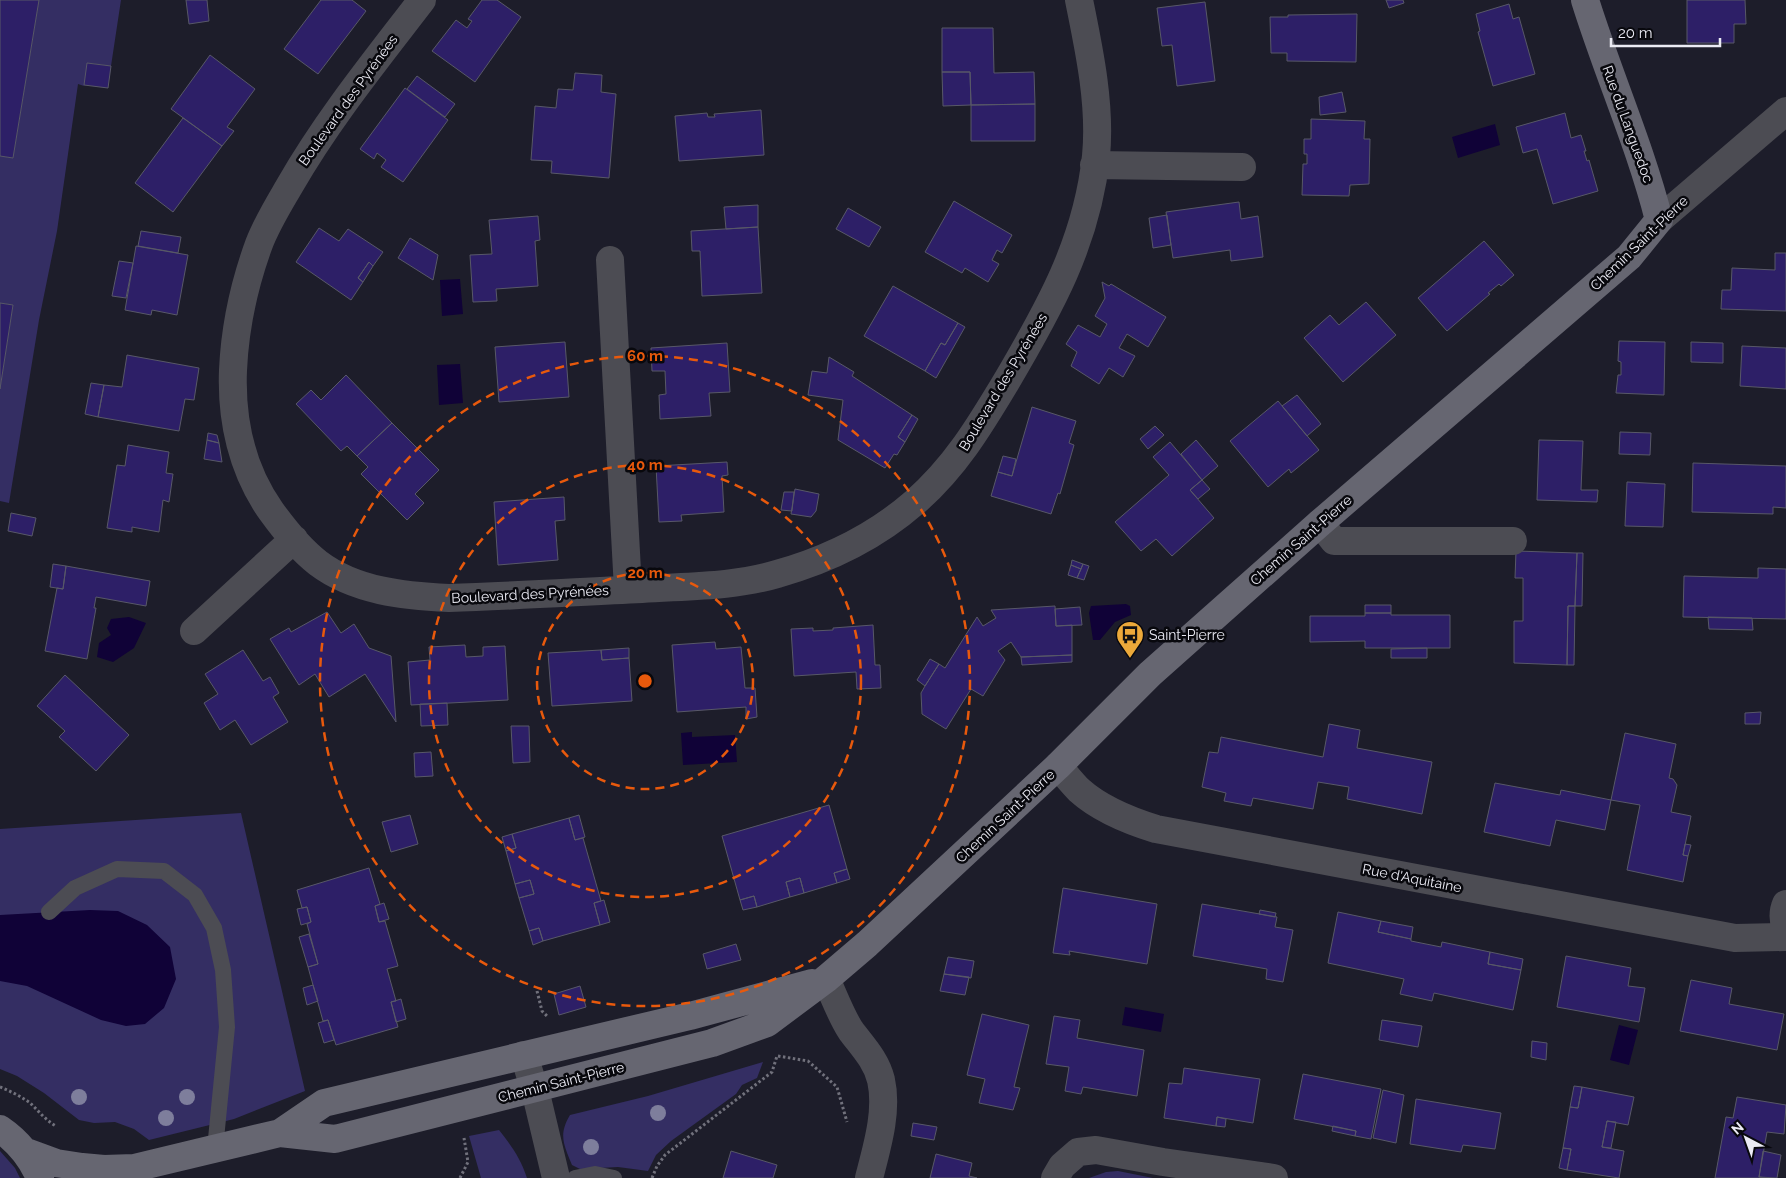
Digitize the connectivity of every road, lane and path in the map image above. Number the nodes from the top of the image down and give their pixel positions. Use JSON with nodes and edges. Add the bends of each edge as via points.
{"nodes":[{"id":1,"x":422,"y":0,"type":"edge"},
{"id":2,"x":1079,"y":0,"type":"edge"},
{"id":3,"x":1585,"y":0,"type":"edge"},
{"id":4,"x":1786,"y":111,"type":"edge"},
{"id":5,"x":1094,"y":165,"type":"junction"},
{"id":6,"x":1242,"y":167,"type":"dead end"},
{"id":7,"x":1659,"y":220,"type":"junction"},
{"id":8,"x":610,"y":260,"type":"dead end"},
{"id":9,"x":1320,"y":523,"type":"junction"},
{"id":10,"x":294,"y":539,"type":"junction"},
{"id":11,"x":1513,"y":541,"type":"dead end"},
{"id":12,"x":628,"y":589,"type":"junction"},
{"id":13,"x":194,"y":631,"type":"dead end"},
{"id":14,"x":1058,"y":766,"type":"junction"},
{"id":15,"x":1786,"y":904,"type":"edge"},
{"id":16,"x":49,"y":912,"type":"dead end"},
{"id":17,"x":1786,"y":930,"type":"edge"},
{"id":18,"x":1786,"y":937,"type":"edge"},
{"id":19,"x":826,"y":979,"type":"junction"},
{"id":20,"x":537,"y":990,"type":"dead end"},
{"id":21,"x":554,"y":1022,"type":"dead end"},
{"id":22,"x":524,"y":1055,"type":"junction"},
{"id":23,"x":0,"y":1088,"type":"edge"},
{"id":24,"x":534,"y":1089,"type":"junction"},
{"id":25,"x":848,"y":1125,"type":"dead end"},
{"id":26,"x":0,"y":1129,"type":"edge"},
{"id":27,"x":64,"y":1130,"type":"dead end"},
{"id":28,"x":280,"y":1133,"type":"junction"},
{"id":29,"x":464,"y":1136,"type":"dead end"},
{"id":30,"x":215,"y":1149,"type":"junction"},
{"id":31,"x":26,"y":1152,"type":"junction"},
{"id":32,"x":124,"y":1173,"type":"edge"},
{"id":33,"x":40,"y":1178,"type":"edge"},
{"id":34,"x":460,"y":1178,"type":"edge"},
{"id":35,"x":556,"y":1178,"type":"edge"},
{"id":36,"x":575,"y":1178,"type":"edge"},
{"id":37,"x":614,"y":1178,"type":"edge"},
{"id":38,"x":652,"y":1178,"type":"edge"},
{"id":39,"x":869,"y":1178,"type":"edge"},
{"id":40,"x":1055,"y":1178,"type":"edge"},
{"id":41,"x":1274,"y":1178,"type":"edge"}],
"edges":[{"from":1,"to":10,"type":"street","name":"Boulevard des Pyrénées","via":[[310,150],[260,242],[247,280],[234,349],[232,394],[238,434],[250,475],[263,499]]},
{"from":2,"to":5,"type":"street","name":"Boulevard des Pyrénées","via":[[1094,87],[1097,130]]},
{"from":3,"to":7,"type":"main road","name":"Rue du Languedoc","via":[[1650,183]]},
{"from":4,"to":7,"type":"street","name":"Chemin Saint-Pierre"},
{"from":5,"to":6,"type":"street"},
{"from":5,"to":12,"type":"street","name":"Boulevard des Pyrénées","via":[[1070,262],[1053,300],[972,438],[926,492],[867,537],[775,575],[702,586]]},
{"from":7,"to":9,"type":"main road","name":"Chemin Saint-Pierre","via":[[1629,257]]},
{"from":8,"to":12,"type":"street"},
{"from":9,"to":11,"type":"street","via":[[1334,540]]},
{"from":9,"to":14,"type":"main road","name":"Chemin Saint-Pierre","via":[[1150,674]]},
{"from":10,"to":12,"type":"street","name":"Boulevard des Pyrénées","via":[[317,562],[334,573],[368,587],[408,596],[449,598]]},
{"from":10,"to":13,"type":"street"},
{"from":14,"to":18,"type":"street","name":"Rue d'Aquitaine","via":[[1094,800],[1156,829],[1734,938]]},
{"from":14,"to":19,"type":"main road","name":"Chemin Saint-Pierre"},
{"from":15,"to":17,"type":"street","via":[[1783,920]]},
{"from":16,"to":30,"type":"lane","via":[[75,888],[117,869],[164,871],[195,895],[214,928],[223,970],[227,1027]]},
{"from":19,"to":22,"type":"main road","name":"Chemin Saint-Pierre","via":[[690,1016]]},
{"from":19,"to":24,"type":"main road","name":"Chemin Saint-Pierre","via":[[767,1023],[712,1044]]},
{"from":19,"to":39,"type":"street","via":[[850,1030],[869,1053],[881,1081],[880,1132]]},
{"from":20,"to":21,"type":"path","via":[[542,1011]]},
{"from":22,"to":24,"type":"street"},
{"from":22,"to":28,"type":"main road","name":"Chemin Saint-Pierre","via":[[324,1104]]},
{"from":23,"to":27,"type":"path","via":[[29,1103],[48,1121]]},
{"from":24,"to":28,"type":"main road","name":"Chemin Saint-Pierre","via":[[335,1139]]},
{"from":24,"to":35,"type":"street"},
{"from":25,"to":38,"type":"path","via":[[836,1087],[808,1061],[777,1056],[772,1072],[665,1155]]},
{"from":26,"to":31,"type":"main road"},
{"from":28,"to":30,"type":"main road","name":"Chemin Saint-Pierre"},
{"from":29,"to":34,"type":"path","via":[[468,1162]]},
{"from":30,"to":32,"type":"main road","name":"Chemin Saint-Pierre"},
{"from":31,"to":32,"type":"main road","name":"Chemin Saint-Pierre","via":[[56,1162]]},
{"from":31,"to":33,"type":"main road"},
{"from":36,"to":37,"type":"lane","via":[[595,1174]]},
{"from":40,"to":41,"type":"street","via":[[1062,1166],[1078,1152],[1096,1150]]}]}
